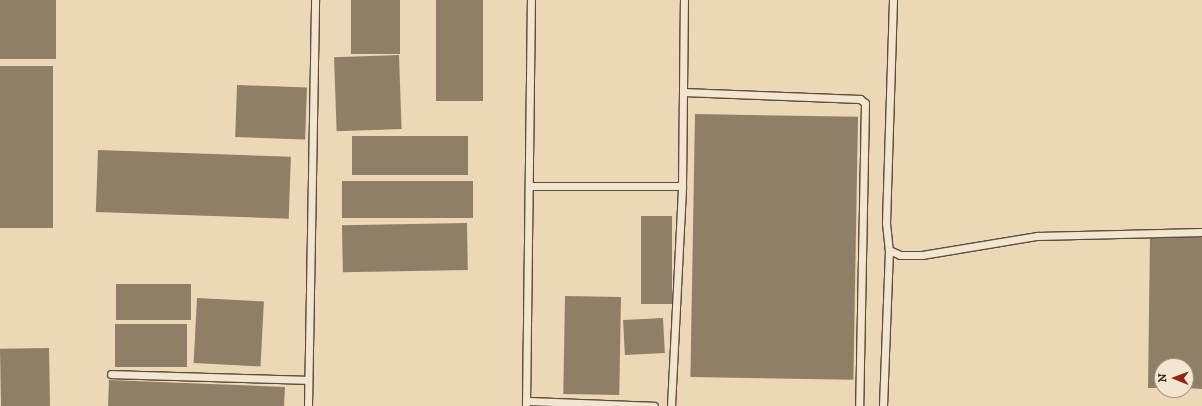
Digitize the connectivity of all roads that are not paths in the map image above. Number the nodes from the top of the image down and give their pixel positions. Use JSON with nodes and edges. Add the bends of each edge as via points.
{"nodes":[{"id":1,"x":315,"y":0,"type":"edge"},
{"id":2,"x":531,"y":0,"type":"edge"},
{"id":3,"x":684,"y":0,"type":"edge"},
{"id":4,"x":893,"y":0,"type":"edge"},
{"id":5,"x":683,"y":92,"type":"junction"},
{"id":6,"x":530,"y":186,"type":"junction"},
{"id":7,"x":682,"y":186,"type":"junction"},
{"id":8,"x":1202,"y":232,"type":"edge"},
{"id":9,"x":889,"y":250,"type":"junction"},
{"id":10,"x":111,"y":374,"type":"dead end"},
{"id":11,"x":308,"y":380,"type":"junction"},
{"id":12,"x":526,"y":403,"type":"edge"},
{"id":13,"x":308,"y":406,"type":"edge"},
{"id":14,"x":654,"y":406,"type":"edge"},
{"id":15,"x":671,"y":406,"type":"edge"},
{"id":16,"x":859,"y":406,"type":"edge"},
{"id":17,"x":883,"y":406,"type":"edge"}],
"edges":[{"from":1,"to":11,"type":"lane"},
{"from":2,"to":6,"type":"lane"},
{"from":3,"to":5,"type":"lane"},
{"from":4,"to":9,"type":"lane","via":[[886,223]]},
{"from":5,"to":7,"type":"lane"},
{"from":5,"to":16,"type":"lane","via":[[860,99],[865,103]]},
{"from":6,"to":7,"type":"lane"},
{"from":6,"to":12,"type":"lane"},
{"from":7,"to":15,"type":"lane"},
{"from":8,"to":9,"type":"lane","via":[[1036,236],[922,255],[900,255]]},
{"from":9,"to":17,"type":"lane"},
{"from":10,"to":11,"type":"lane"},
{"from":11,"to":13,"type":"lane"},
{"from":12,"to":14,"type":"lane"}]}
